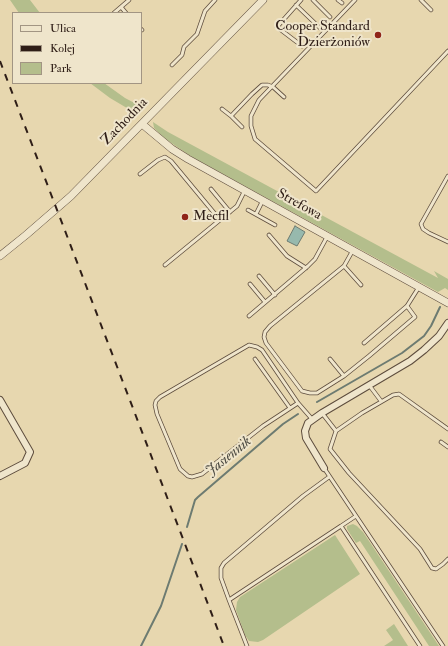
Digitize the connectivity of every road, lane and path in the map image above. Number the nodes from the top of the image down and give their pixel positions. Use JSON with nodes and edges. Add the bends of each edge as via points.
{"nodes":[{"id":1,"x":129,"y":0,"type":"edge"},
{"id":2,"x":215,"y":0,"type":"edge"},
{"id":3,"x":263,"y":0,"type":"edge"},
{"id":4,"x":301,"y":0,"type":"edge"},
{"id":5,"x":313,"y":0,"type":"edge"},
{"id":6,"x":338,"y":0,"type":"edge"},
{"id":7,"x":355,"y":0,"type":"edge"},
{"id":8,"x":420,"y":0,"type":"edge"},
{"id":9,"x":342,"y":3,"type":"dead end"},
{"id":10,"x":296,"y":5,"type":"junction"},
{"id":11,"x":121,"y":8,"type":"junction"},
{"id":12,"x":431,"y":10,"type":"dead end"},
{"id":13,"x":115,"y":12,"type":"edge"},
{"id":14,"x":125,"y":12,"type":"edge"},
{"id":15,"x":330,"y":17,"type":"dead end"},
{"id":16,"x":320,"y":28,"type":"dead end"},
{"id":17,"x":302,"y":46,"type":"dead end"},
{"id":18,"x":448,"y":51,"type":"edge"},
{"id":19,"x":172,"y":65,"type":"dead end"},
{"id":20,"x":273,"y":87,"type":"junction"},
{"id":21,"x":284,"y":97,"type":"dead end"},
{"id":22,"x":222,"y":109,"type":"dead end"},
{"id":23,"x":231,"y":116,"type":"junction"},
{"id":24,"x":142,"y":124,"type":"junction"},
{"id":25,"x":242,"y":127,"type":"dead end"},
{"id":26,"x":140,"y":174,"type":"dead end"},
{"id":27,"x":448,"y":176,"type":"edge"},
{"id":28,"x":211,"y":189,"type":"dead end"},
{"id":29,"x":245,"y":190,"type":"junction"},
{"id":30,"x":263,"y":200,"type":"junction"},
{"id":31,"x":248,"y":210,"type":"dead end"},
{"id":32,"x":230,"y":212,"type":"junction"},
{"id":33,"x":256,"y":214,"type":"junction"},
{"id":34,"x":220,"y":220,"type":"junction"},
{"id":35,"x":275,"y":225,"type":"dead end"},
{"id":36,"x":269,"y":235,"type":"dead end"},
{"id":37,"x":328,"y":236,"type":"junction"},
{"id":38,"x":448,"y":242,"type":"edge"},
{"id":39,"x":353,"y":250,"type":"junction"},
{"id":40,"x":0,"y":256,"type":"edge"},
{"id":41,"x":164,"y":265,"type":"dead end"},
{"id":42,"x":344,"y":266,"type":"junction"},
{"id":43,"x":306,"y":268,"type":"junction"},
{"id":44,"x":259,"y":276,"type":"dead end"},
{"id":45,"x":250,"y":284,"type":"dead end"},
{"id":46,"x":361,"y":285,"type":"dead end"},
{"id":47,"x":419,"y":286,"type":"junction"},
{"id":48,"x":275,"y":295,"type":"junction"},
{"id":49,"x":265,"y":302,"type":"junction"},
{"id":50,"x":448,"y":303,"type":"edge"},
{"id":51,"x":407,"y":306,"type":"junction"},
{"id":52,"x":249,"y":316,"type":"dead end"},
{"id":53,"x":448,"y":323,"type":"edge"},
{"id":54,"x":364,"y":343,"type":"dead end"},
{"id":55,"x":330,"y":359,"type":"dead end"},
{"id":56,"x":256,"y":360,"type":"dead end"},
{"id":57,"x":344,"y":376,"type":"junction"},
{"id":58,"x":369,"y":385,"type":"junction"},
{"id":59,"x":0,"y":400,"type":"edge"},
{"id":60,"x":381,"y":401,"type":"junction"},
{"id":61,"x":298,"y":402,"type":"junction"},
{"id":62,"x":290,"y":408,"type":"junction"},
{"id":63,"x":322,"y":413,"type":"junction"},
{"id":64,"x":312,"y":419,"type":"junction"},
{"id":65,"x":448,"y":429,"type":"edge"},
{"id":66,"x":336,"y":430,"type":"junction"},
{"id":67,"x":441,"y":442,"type":"dead end"},
{"id":68,"x":448,"y":448,"type":"edge"},
{"id":69,"x":324,"y":468,"type":"joint"},
{"id":70,"x":0,"y":476,"type":"edge"},
{"id":71,"x":330,"y":477,"type":"junction"},
{"id":72,"x":356,"y":516,"type":"junction"},
{"id":73,"x":341,"y":526,"type":"junction"},
{"id":74,"x":448,"y":559,"type":"edge"},
{"id":75,"x":229,"y":600,"type":"junction"},
{"id":76,"x":246,"y":646,"type":"edge"},
{"id":77,"x":420,"y":646,"type":"edge"},
{"id":78,"x":443,"y":646,"type":"edge"}],
"edges":[{"from":1,"to":11,"type":"lane"},
{"from":2,"to":19,"type":"lane","via":[[205,10],[196,34]]},
{"from":3,"to":24,"type":"street","name":"Zachodnia"},
{"from":4,"to":10,"type":"lane"},
{"from":5,"to":15,"type":"lane"},
{"from":6,"to":9,"type":"lane"},
{"from":7,"to":20,"type":"lane"},
{"from":8,"to":12,"type":"lane"},
{"from":10,"to":16,"type":"lane"},
{"from":10,"to":17,"type":"lane","via":[[277,26]]},
{"from":11,"to":13,"type":"lane"},
{"from":11,"to":14,"type":"lane"},
{"from":18,"to":20,"type":"lane","via":[[316,190],[255,139],[252,133],[251,116],[255,107]]},
{"from":20,"to":21,"type":"lane"},
{"from":20,"to":23,"type":"lane","via":[[262,85]]},
{"from":22,"to":23,"type":"lane"},
{"from":23,"to":25,"type":"lane"},
{"from":24,"to":29,"type":"street","name":"Strefowa","via":[[172,149]]},
{"from":24,"to":40,"type":"street","name":"Zachodnia","via":[[71,196]]},
{"from":26,"to":34,"type":"lane","via":[[165,157]]},
{"from":27,"to":38,"type":"lane","via":[[421,224],[429,233]]},
{"from":28,"to":32,"type":"lane"},
{"from":29,"to":30,"type":"street","name":"Strefowa"},
{"from":29,"to":32,"type":"lane","via":[[237,206]]},
{"from":30,"to":33,"type":"lane"},
{"from":30,"to":37,"type":"street","name":"Strefowa"},
{"from":31,"to":33,"type":"lane"},
{"from":32,"to":34,"type":"lane"},
{"from":33,"to":35,"type":"lane"},
{"from":34,"to":41,"type":"lane"},
{"from":36,"to":43,"type":"lane","via":[[287,256]]},
{"from":37,"to":39,"type":"street","name":"Strefowa"},
{"from":37,"to":43,"type":"lane","via":[[315,259]]},
{"from":39,"to":42,"type":"lane"},
{"from":39,"to":47,"type":"street","name":"Strefowa"},
{"from":42,"to":46,"type":"lane"},
{"from":42,"to":57,"type":"lane","via":[[270,326],[264,337],[302,391],[317,392]]},
{"from":43,"to":48,"type":"lane"},
{"from":44,"to":48,"type":"lane"},
{"from":45,"to":49,"type":"lane"},
{"from":47,"to":50,"type":"street","name":"Strefowa"},
{"from":47,"to":51,"type":"lane"},
{"from":48,"to":49,"type":"lane"},
{"from":49,"to":52,"type":"lane"},
{"from":51,"to":54,"type":"lane"},
{"from":51,"to":57,"type":"lane","via":[[415,317]]},
{"from":53,"to":58,"type":"street","via":[[438,336],[410,361]]},
{"from":55,"to":57,"type":"lane"},
{"from":56,"to":62,"type":"lane"},
{"from":58,"to":60,"type":"lane"},
{"from":58,"to":63,"type":"street"},
{"from":59,"to":70,"type":"street","via":[[30,452],[25,463]]},
{"from":60,"to":65,"type":"lane","via":[[399,394]]},
{"from":60,"to":66,"type":"lane"},
{"from":61,"to":62,"type":"lane"},
{"from":61,"to":62,"type":"lane","via":[[262,350],[249,345],[160,397],[155,405],[180,469],[192,477],[202,474]]},
{"from":61,"to":64,"type":"lane"},
{"from":63,"to":64,"type":"street"},
{"from":63,"to":66,"type":"lane"},
{"from":64,"to":69,"type":"street","via":[[306,426],[306,438]]},
{"from":66,"to":74,"type":"lane","via":[[330,450],[349,473],[420,549],[432,568],[436,569]]},
{"from":67,"to":68,"type":"lane"},
{"from":69,"to":71,"type":"lane"},
{"from":71,"to":72,"type":"lane"},
{"from":71,"to":75,"type":"lane","via":[[303,496],[224,563],[221,578]]},
{"from":72,"to":73,"type":"lane"},
{"from":72,"to":78,"type":"lane"},
{"from":73,"to":75,"type":"lane"},
{"from":73,"to":77,"type":"lane"},
{"from":75,"to":76,"type":"lane"}]}
